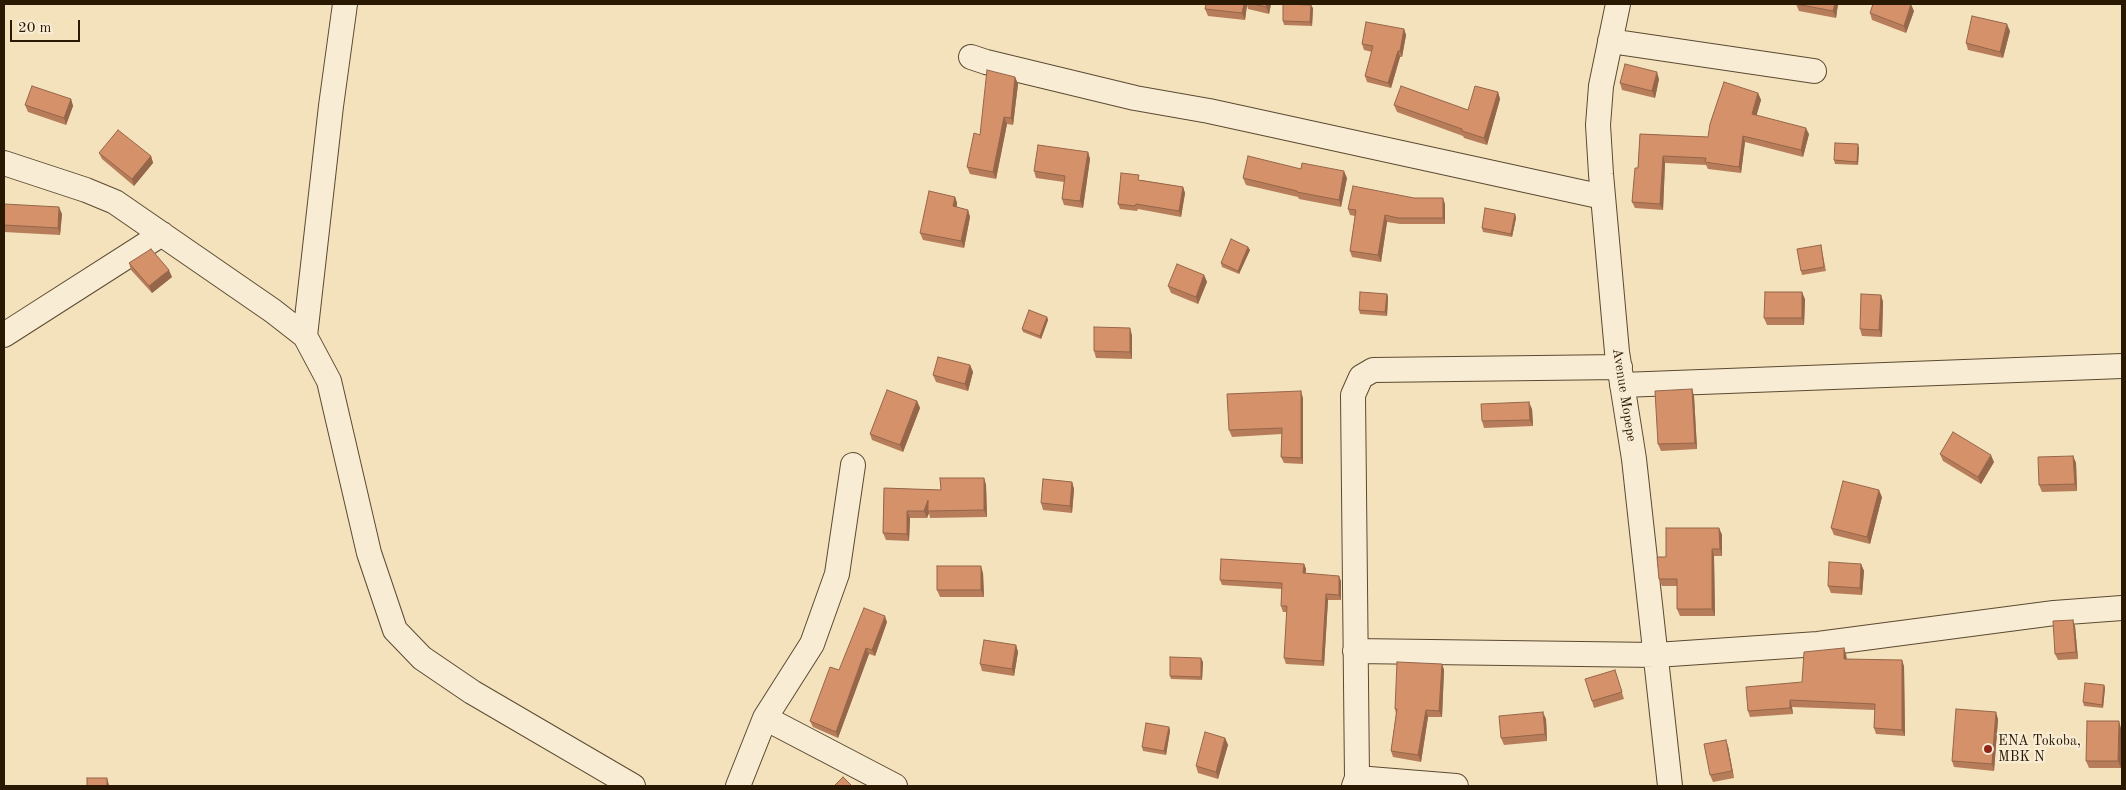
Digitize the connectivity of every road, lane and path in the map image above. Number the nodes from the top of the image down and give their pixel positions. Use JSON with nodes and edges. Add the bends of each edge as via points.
{"nodes":[{"id":1,"x":345,"y":4,"type":"edge"},
{"id":2,"x":1618,"y":4,"type":"edge"},
{"id":3,"x":1610,"y":41,"type":"junction"},
{"id":4,"x":972,"y":57,"type":"dead end"},
{"id":5,"x":1814,"y":70,"type":"dead end"},
{"id":6,"x":4,"y":163,"type":"edge"},
{"id":7,"x":1603,"y":197,"type":"junction"},
{"id":8,"x":162,"y":234,"type":"junction"},
{"id":9,"x":4,"y":335,"type":"edge"},
{"id":10,"x":304,"y":336,"type":"junction"},
{"id":11,"x":2122,"y":366,"type":"edge"},
{"id":12,"x":1621,"y":376,"type":"junction"},
{"id":13,"x":853,"y":465,"type":"dead end"},
{"id":14,"x":2122,"y":608,"type":"edge"},
{"id":15,"x":1355,"y":651,"type":"junction"},
{"id":16,"x":1656,"y":655,"type":"junction"},
{"id":17,"x":766,"y":718,"type":"junction"},
{"id":18,"x":1355,"y":782,"type":"edge"},
{"id":19,"x":633,"y":786,"type":"edge"},
{"id":20,"x":738,"y":786,"type":"edge"},
{"id":21,"x":895,"y":786,"type":"edge"},
{"id":22,"x":1456,"y":786,"type":"edge"},
{"id":23,"x":1670,"y":786,"type":"edge"}],
"edges":[{"from":1,"to":10,"type":"street"},
{"from":2,"to":3,"type":"street","name":"Avenue Mopepe"},
{"from":3,"to":5,"type":"street"},
{"from":3,"to":7,"type":"street","name":"Avenue Mopepe","via":[[1601,86],[1598,125]]},
{"from":4,"to":7,"type":"street","via":[[1135,98],[1219,113]]},
{"from":6,"to":8,"type":"street","via":[[115,202]]},
{"from":7,"to":12,"type":"street","name":"Avenue Mopepe"},
{"from":8,"to":9,"type":"street"},
{"from":8,"to":10,"type":"street"},
{"from":10,"to":19,"type":"street","via":[[329,381],[369,553],[394,630],[422,658],[472,692]]},
{"from":11,"to":12,"type":"street"},
{"from":12,"to":15,"type":"street","via":[[1372,370],[1361,377],[1353,395]]},
{"from":12,"to":16,"type":"street","name":"Avenue Mopepe","via":[[1634,459]]},
{"from":13,"to":17,"type":"street","via":[[836,574],[812,644]]},
{"from":14,"to":16,"type":"street","via":[[2054,613],[1818,644]]},
{"from":15,"to":16,"type":"street"},
{"from":15,"to":18,"type":"street"},
{"from":16,"to":23,"type":"street","name":"Avenue Mopepe"},
{"from":17,"to":20,"type":"street"},
{"from":17,"to":21,"type":"street"},
{"from":18,"to":22,"type":"street"}]}
